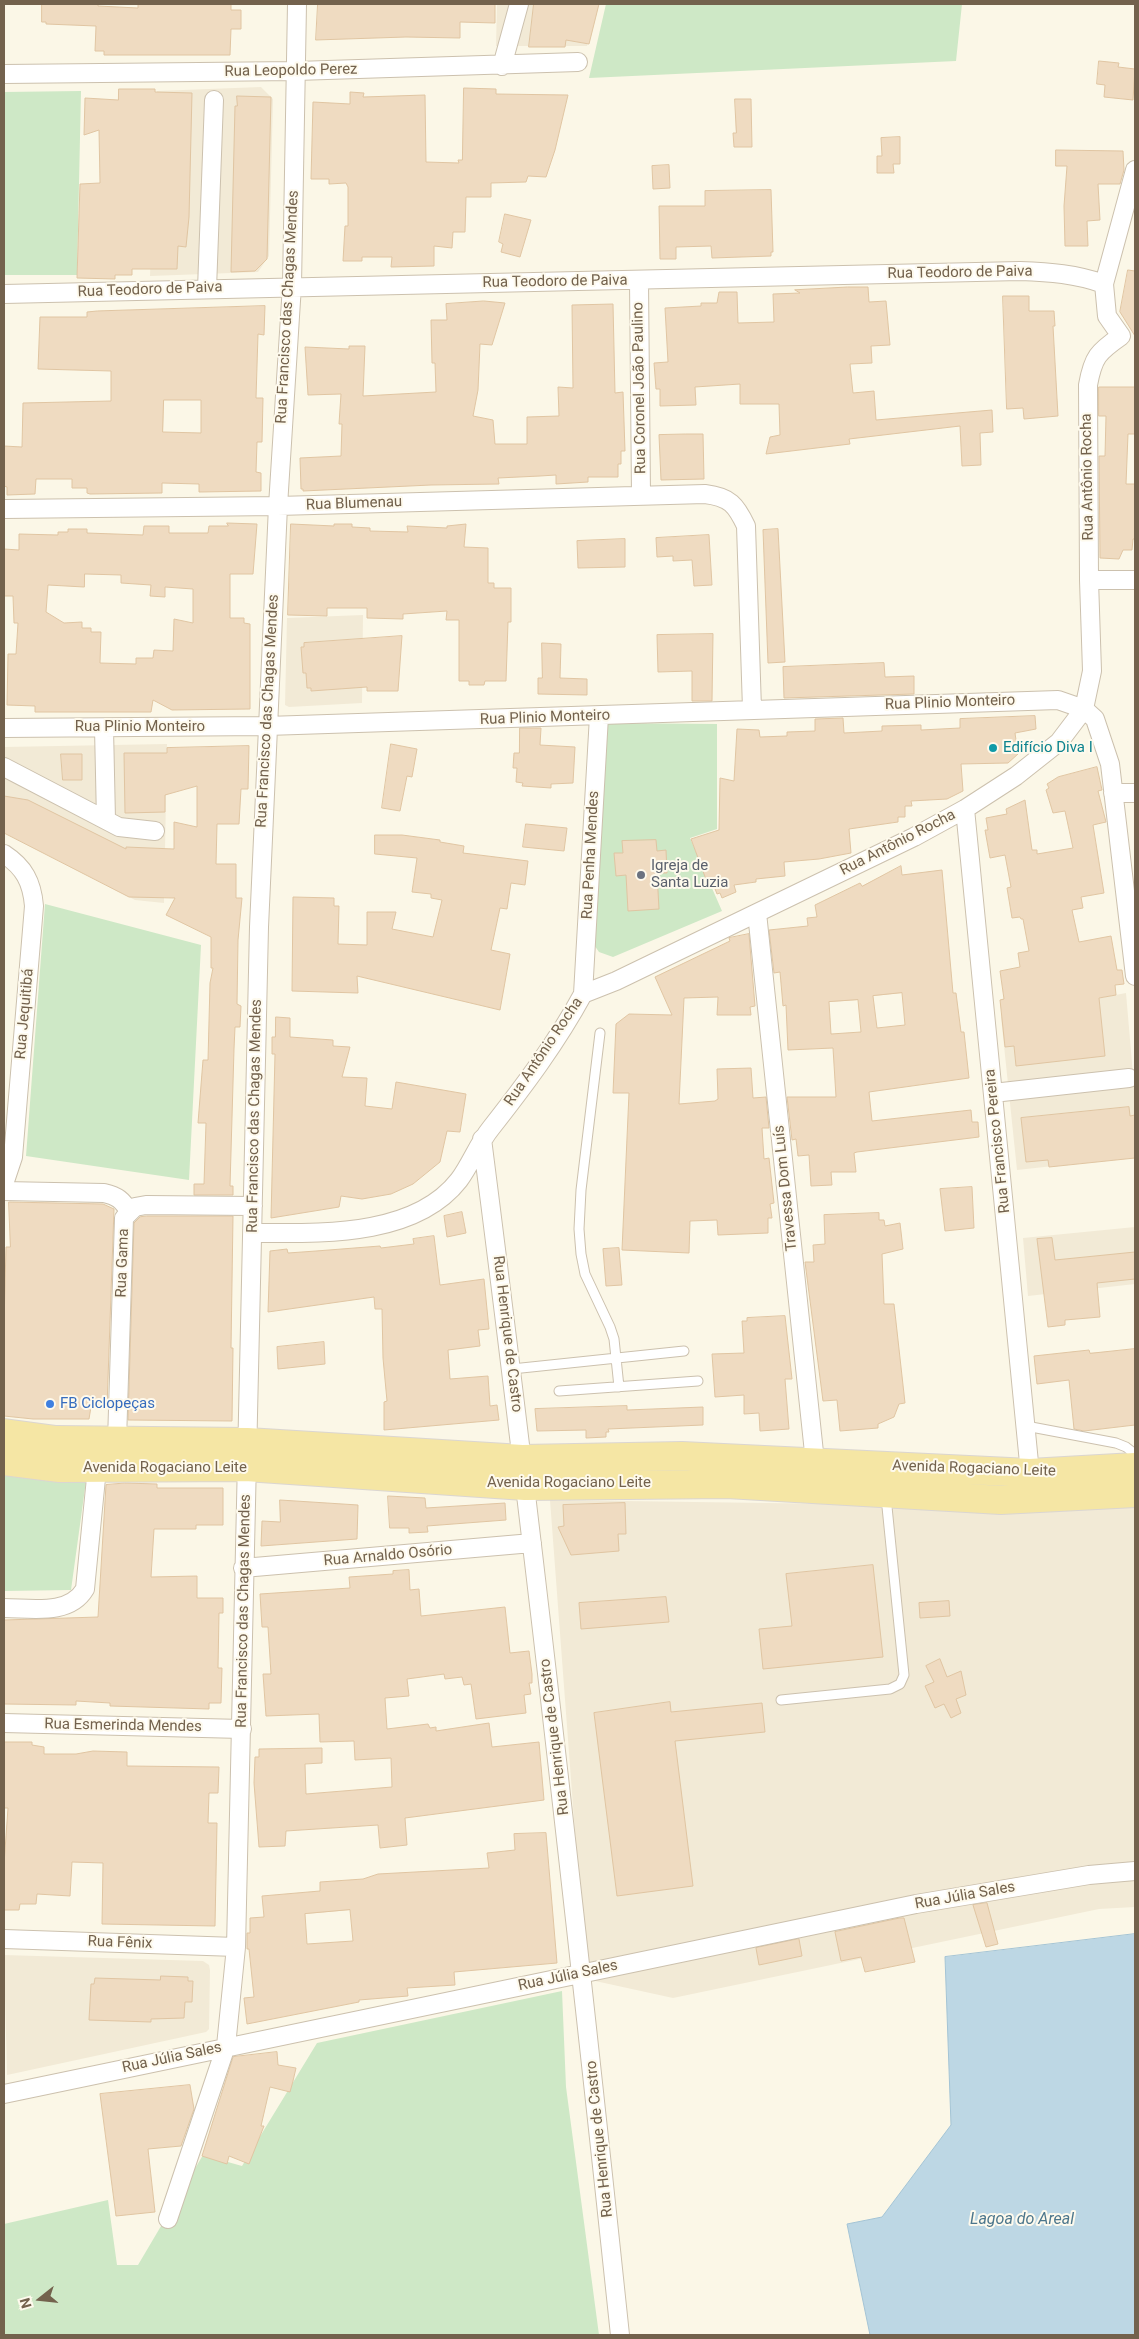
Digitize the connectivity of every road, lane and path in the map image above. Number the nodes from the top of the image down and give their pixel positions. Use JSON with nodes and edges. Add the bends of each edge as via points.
{"nodes":[{"id":1,"x":297,"y":4,"type":"edge"},
{"id":2,"x":519,"y":4,"type":"edge"},
{"id":3,"x":578,"y":62,"type":"dead end"},
{"id":4,"x":502,"y":66,"type":"junction"},
{"id":5,"x":296,"y":71,"type":"junction"},
{"id":6,"x":4,"y":74,"type":"edge"},
{"id":7,"x":214,"y":100,"type":"dead end"},
{"id":8,"x":1135,"y":170,"type":"edge"},
{"id":9,"x":639,"y":281,"type":"junction"},
{"id":10,"x":1104,"y":284,"type":"junction"},
{"id":11,"x":292,"y":286,"type":"junction"},
{"id":12,"x":208,"y":289,"type":"junction"},
{"id":13,"x":4,"y":294,"type":"edge"},
{"id":14,"x":1128,"y":337,"type":"edge"},
{"id":15,"x":641,"y":496,"type":"junction"},
{"id":16,"x":278,"y":506,"type":"junction"},
{"id":17,"x":4,"y":509,"type":"edge"},
{"id":18,"x":1089,"y":580,"type":"junction"},
{"id":19,"x":1135,"y":580,"type":"edge"},
{"id":20,"x":752,"y":709,"type":"junction"},
{"id":21,"x":1084,"y":709,"type":"junction"},
{"id":22,"x":600,"y":716,"type":"junction"},
{"id":23,"x":267,"y":726,"type":"junction"},
{"id":24,"x":4,"y":728,"type":"edge"},
{"id":25,"x":104,"y":728,"type":"junction"},
{"id":26,"x":4,"y":767,"type":"edge"},
{"id":27,"x":1113,"y":793,"type":"junction"},
{"id":28,"x":1135,"y":793,"type":"edge"},
{"id":29,"x":966,"y":809,"type":"junction"},
{"id":30,"x":106,"y":820,"type":"junction"},
{"id":31,"x":155,"y":831,"type":"dead end"},
{"id":32,"x":4,"y":854,"type":"edge"},
{"id":33,"x":757,"y":913,"type":"junction"},
{"id":34,"x":1135,"y":976,"type":"edge"},
{"id":35,"x":583,"y":994,"type":"junction"},
{"id":36,"x":600,"y":1033,"type":"dead end"},
{"id":37,"x":1129,"y":1078,"type":"dead end"},
{"id":38,"x":993,"y":1093,"type":"junction"},
{"id":39,"x":482,"y":1139,"type":"junction"},
{"id":40,"x":4,"y":1184,"type":"edge"},
{"id":41,"x":4,"y":1191,"type":"edge"},
{"id":42,"x":253,"y":1206,"type":"junction"},
{"id":43,"x":129,"y":1212,"type":"junction"},
{"id":44,"x":253,"y":1233,"type":"junction"},
{"id":45,"x":684,"y":1351,"type":"dead end"},
{"id":46,"x":616,"y":1358,"type":"junction"},
{"id":47,"x":512,"y":1369,"type":"junction"},
{"id":48,"x":698,"y":1380,"type":"dead end"},
{"id":49,"x":619,"y":1387,"type":"junction"},
{"id":50,"x":559,"y":1391,"type":"dead end"},
{"id":51,"x":1026,"y":1426,"type":"junction"},
{"id":52,"x":4,"y":1433,"type":"edge"},
{"id":53,"x":117,"y":1441,"type":"junction"},
{"id":54,"x":246,"y":1454,"type":"junction"},
{"id":55,"x":1135,"y":1454,"type":"edge"},
{"id":56,"x":522,"y":1459,"type":"junction"},
{"id":57,"x":4,"y":1461,"type":"edge"},
{"id":58,"x":815,"y":1462,"type":"junction"},
{"id":59,"x":1135,"y":1467,"type":"edge"},
{"id":60,"x":97,"y":1468,"type":"junction"},
{"id":61,"x":1030,"y":1473,"type":"junction"},
{"id":62,"x":525,"y":1486,"type":"junction"},
{"id":63,"x":1135,"y":1493,"type":"edge"},
{"id":64,"x":886,"y":1494,"type":"junction"},
{"id":65,"x":532,"y":1543,"type":"junction"},
{"id":66,"x":243,"y":1568,"type":"junction"},
{"id":67,"x":4,"y":1608,"type":"edge"},
{"id":68,"x":781,"y":1700,"type":"dead end"},
{"id":69,"x":4,"y":1723,"type":"edge"},
{"id":70,"x":242,"y":1728,"type":"junction"},
{"id":71,"x":1135,"y":1871,"type":"edge"},
{"id":72,"x":4,"y":1939,"type":"edge"},
{"id":73,"x":236,"y":1947,"type":"junction"},
{"id":74,"x":582,"y":1973,"type":"junction"},
{"id":75,"x":226,"y":2046,"type":"junction"},
{"id":76,"x":4,"y":2094,"type":"edge"},
{"id":77,"x":168,"y":2219,"type":"dead end"},
{"id":78,"x":620,"y":2335,"type":"edge"}],
"edges":[{"from":1,"to":5,"type":"street","name":"Rua Francisco das Chagas Mendes"},
{"from":2,"to":4,"type":"street"},
{"from":3,"to":4,"type":"street","name":"Rua Leopoldo Perez"},
{"from":4,"to":5,"type":"street","name":"Rua Leopoldo Perez"},
{"from":5,"to":6,"type":"street","name":"Rua Leopoldo Perez"},
{"from":5,"to":11,"type":"street","name":"Rua Francisco das Chagas Mendes"},
{"from":7,"to":12,"type":"street"},
{"from":8,"to":10,"type":"street","name":"Rua Antônio Rocha"},
{"from":9,"to":10,"type":"street","name":"Rua Teodoro de Paiva","via":[[1020,271],[1083,277]]},
{"from":9,"to":11,"type":"street","name":"Rua Teodoro de Paiva"},
{"from":9,"to":15,"type":"street","name":"Rua Coronel João Paulino"},
{"from":10,"to":14,"type":"street","name":"Rua Antônio Rocha","via":[[1108,316]]},
{"from":11,"to":12,"type":"street","name":"Rua Teodoro de Paiva"},
{"from":11,"to":16,"type":"street","name":"Rua Francisco das Chagas Mendes"},
{"from":12,"to":13,"type":"street","name":"Rua Teodoro de Paiva"},
{"from":14,"to":18,"type":"street","name":"Rua Antônio Rocha","via":[[1103,348],[1095,357],[1088,385]]},
{"from":15,"to":16,"type":"street","name":"Rua Blumenau"},
{"from":15,"to":20,"type":"street","name":"Rua Blumenau","via":[[705,494],[720,496],[736,506],[746,526]]},
{"from":16,"to":17,"type":"street","name":"Rua Blumenau"},
{"from":16,"to":23,"type":"street","name":"Rua Francisco das Chagas Mendes"},
{"from":18,"to":19,"type":"street"},
{"from":18,"to":21,"type":"street","name":"Rua Antônio Rocha","via":[[1092,671]]},
{"from":20,"to":21,"type":"street","name":"Rua Plinio Monteiro","via":[[1058,700]]},
{"from":20,"to":22,"type":"street","name":"Rua Plinio Monteiro"},
{"from":21,"to":27,"type":"street","via":[[1094,719],[1110,764]]},
{"from":21,"to":29,"type":"street","name":"Rua Antônio Rocha","via":[[1046,755]]},
{"from":22,"to":23,"type":"street","name":"Rua Plinio Monteiro"},
{"from":22,"to":35,"type":"street","name":"Rua Penha Mendes"},
{"from":23,"to":25,"type":"street","name":"Rua Plinio Monteiro"},
{"from":23,"to":42,"type":"street","name":"Rua Francisco das Chagas Mendes"},
{"from":24,"to":25,"type":"street","name":"Rua Plinio Monteiro"},
{"from":25,"to":30,"type":"street"},
{"from":26,"to":30,"type":"street"},
{"from":27,"to":28,"type":"street"},
{"from":27,"to":34,"type":"street"},
{"from":29,"to":33,"type":"street","name":"Rua Antônio Rocha"},
{"from":29,"to":38,"type":"street","name":"Rua Francisco Pereira"},
{"from":30,"to":31,"type":"street","via":[[119,827]]},
{"from":32,"to":40,"type":"street","name":"Rua Jequitibá","via":[[25,873],[34,906],[13,1156]]},
{"from":33,"to":35,"type":"street","name":"Rua Antônio Rocha"},
{"from":33,"to":58,"type":"street","name":"Travessa Dom Luís"},
{"from":35,"to":39,"type":"street","name":"Rua Antônio Rocha","via":[[569,1020]]},
{"from":36,"to":46,"type":"lane","via":[[579,1229],[585,1274],[610,1327]]},
{"from":37,"to":38,"type":"street"},
{"from":38,"to":51,"type":"street","name":"Rua Francisco Pereira"},
{"from":39,"to":44,"type":"street","name":"Rua Antônio Rocha","via":[[459,1180],[438,1198],[408,1215],[364,1229]]},
{"from":39,"to":47,"type":"street","name":"Rua Henrique de Castro"},
{"from":41,"to":43,"type":"street","via":[[104,1193],[124,1202]]},
{"from":42,"to":43,"type":"street","name":"Rua Gama","via":[[146,1205]]},
{"from":42,"to":44,"type":"street","name":"Rua Francisco das Chagas Mendes"},
{"from":43,"to":53,"type":"street","name":"Rua Gama","via":[[124,1218],[123,1229]]},
{"from":44,"to":54,"type":"street","name":"Rua Francisco das Chagas Mendes"},
{"from":45,"to":46,"type":"lane"},
{"from":46,"to":47,"type":"lane"},
{"from":46,"to":49,"type":"lane"},
{"from":47,"to":56,"type":"street","name":"Rua Henrique de Castro"},
{"from":48,"to":49,"type":"lane"},
{"from":49,"to":50,"type":"lane"},
{"from":51,"to":55,"type":"lane","via":[[1116,1444]]},
{"from":51,"to":61,"type":"street","name":"Rua Francisco Pereira"},
{"from":52,"to":53,"type":"main road","name":"Avenida Rogaciano Leite","via":[[56,1440]]},
{"from":53,"to":54,"type":"main road","name":"Avenida Rogaciano Leite"},
{"from":54,"to":56,"type":"main road","name":"Avenida Rogaciano Leite"},
{"from":54,"to":60,"type":"main road","name":"Avenida Rogaciano Leite"},
{"from":54,"to":62,"type":"main road","name":"Avenida Rogaciano Leite"},
{"from":54,"to":66,"type":"street","name":"Rua Francisco das Chagas Mendes"},
{"from":56,"to":58,"type":"main road","name":"Avenida Rogaciano Leite","via":[[682,1456]]},
{"from":56,"to":62,"type":"street","name":"Rua Henrique de Castro"},
{"from":57,"to":60,"type":"main road","name":"Avenida Rogaciano Leite","via":[[47,1467]]},
{"from":58,"to":61,"type":"main road","name":"Avenida Rogaciano Leite"},
{"from":59,"to":61,"type":"main road","name":"Avenida Rogaciano Leite"},
{"from":60,"to":67,"type":"street","via":[[85,1589],[80,1597],[65,1607]]},
{"from":62,"to":64,"type":"main road","name":"Avenida Rogaciano Leite","via":[[727,1484]]},
{"from":62,"to":65,"type":"street","name":"Rua Henrique de Castro"},
{"from":63,"to":64,"type":"main road","name":"Avenida Rogaciano Leite","via":[[1001,1500]]},
{"from":64,"to":68,"type":"lane","via":[[904,1675],[900,1684],[890,1689]]},
{"from":65,"to":66,"type":"street","name":"Rua Arnaldo Osório"},
{"from":65,"to":74,"type":"street","name":"Rua Henrique de Castro"},
{"from":66,"to":70,"type":"street","name":"Rua Francisco das Chagas Mendes"},
{"from":69,"to":70,"type":"street","name":"Rua Esmerinda Mendes"},
{"from":70,"to":73,"type":"street","name":"Rua Francisco das Chagas Mendes"},
{"from":71,"to":74,"type":"street","name":"Rua Júlia Sales","via":[[1089,1875],[916,1904]]},
{"from":72,"to":73,"type":"street","name":"Rua Fênix"},
{"from":73,"to":75,"type":"street","name":"Rua Francisco das Chagas Mendes"},
{"from":74,"to":75,"type":"street","name":"Rua Júlia Sales"},
{"from":74,"to":78,"type":"street","name":"Rua Henrique de Castro"},
{"from":75,"to":76,"type":"street","name":"Rua Júlia Sales"},
{"from":75,"to":77,"type":"street","name":"Rua Francisco das Chagas Mendes"}]}
